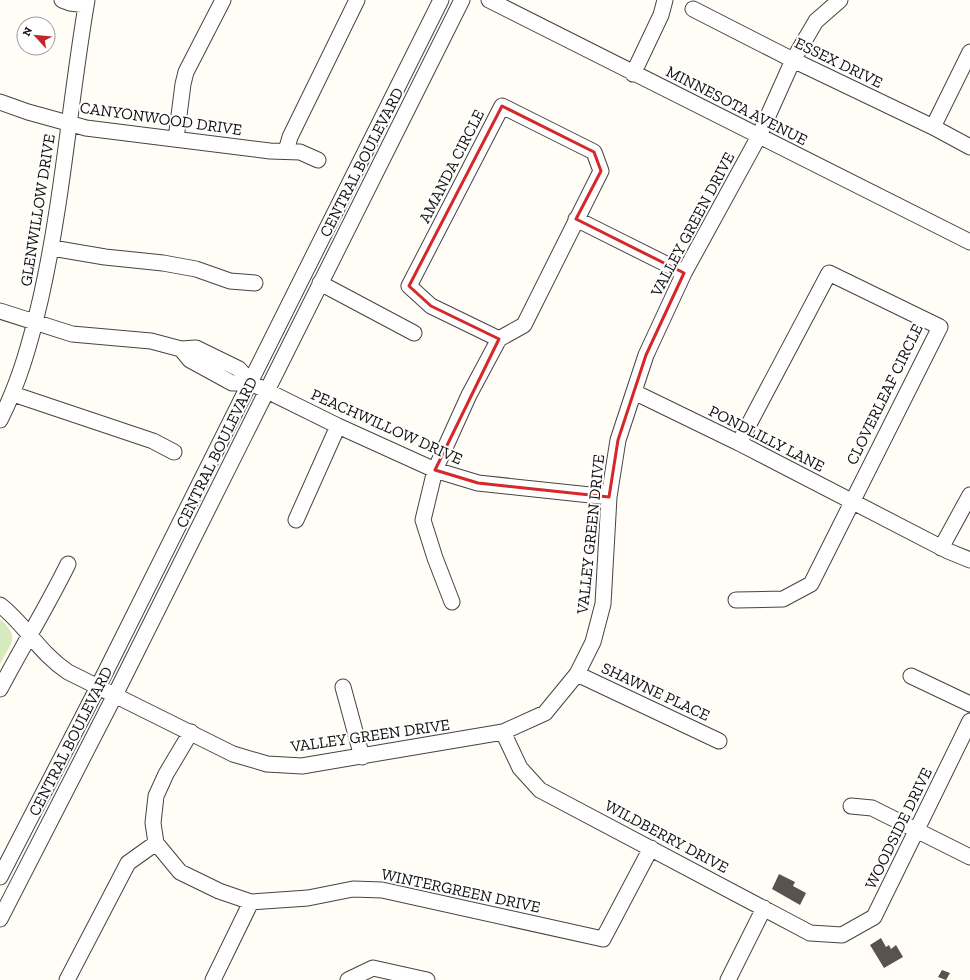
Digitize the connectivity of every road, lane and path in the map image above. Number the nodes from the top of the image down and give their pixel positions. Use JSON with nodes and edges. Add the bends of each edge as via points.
{"nodes":[{"id":1,"x":62,"y":0,"type":"edge"},
{"id":2,"x":223,"y":0,"type":"edge"},
{"id":3,"x":357,"y":0,"type":"edge"},
{"id":4,"x":441,"y":0,"type":"edge"},
{"id":5,"x":462,"y":0,"type":"edge"},
{"id":6,"x":489,"y":0,"type":"edge"},
{"id":7,"x":665,"y":0,"type":"edge"},
{"id":8,"x":840,"y":0,"type":"edge"},
{"id":9,"x":87,"y":3,"type":"edge"},
{"id":10,"x":693,"y":8,"type":"dead end"},
{"id":11,"x":970,"y":52,"type":"edge"},
{"id":12,"x":794,"y":60,"type":"junction"},
{"id":13,"x":633,"y":74,"type":"junction"},
{"id":14,"x":0,"y":102,"type":"edge"},
{"id":15,"x":70,"y":124,"type":"junction"},
{"id":16,"x":933,"y":127,"type":"junction"},
{"id":17,"x":759,"y":136,"type":"junction"},
{"id":18,"x":176,"y":139,"type":"junction"},
{"id":19,"x":970,"y":147,"type":"edge"},
{"id":20,"x":286,"y":151,"type":"junction"},
{"id":21,"x":318,"y":160,"type":"dead end"},
{"id":22,"x":576,"y":219,"type":"junction"},
{"id":23,"x":970,"y":242,"type":"edge"},
{"id":24,"x":52,"y":248,"type":"junction"},
{"id":25,"x":684,"y":273,"type":"junction"},
{"id":26,"x":255,"y":283,"type":"dead end"},
{"id":27,"x":320,"y":283,"type":"junction"},
{"id":28,"x":0,"y":311,"type":"edge"},
{"id":29,"x":35,"y":323,"type":"junction"},
{"id":30,"x":414,"y":332,"type":"dead end"},
{"id":31,"x":499,"y":339,"type":"junction"},
{"id":32,"x":251,"y":383,"type":"junction"},
{"id":33,"x":266,"y":391,"type":"junction"},
{"id":34,"x":634,"y":392,"type":"junction"},
{"id":35,"x":13,"y":394,"type":"junction"},
{"id":36,"x":0,"y":420,"type":"edge"},
{"id":37,"x":338,"y":426,"type":"junction"},
{"id":38,"x":739,"y":444,"type":"junction"},
{"id":39,"x":174,"y":452,"type":"dead end"},
{"id":40,"x":435,"y":470,"type":"junction"},
{"id":41,"x":970,"y":495,"type":"edge"},
{"id":42,"x":609,"y":497,"type":"junction"},
{"id":43,"x":851,"y":501,"type":"junction"},
{"id":44,"x":296,"y":520,"type":"dead end"},
{"id":45,"x":942,"y":548,"type":"junction"},
{"id":46,"x":970,"y":560,"type":"edge"},
{"id":47,"x":68,"y":564,"type":"dead end"},
{"id":48,"x":736,"y":600,"type":"dead end"},
{"id":49,"x":452,"y":602,"type":"dead end"},
{"id":50,"x":0,"y":605,"type":"edge"},
{"id":51,"x":29,"y":635,"type":"junction"},
{"id":52,"x":577,"y":674,"type":"junction"},
{"id":53,"x":911,"y":676,"type":"dead end"},
{"id":54,"x":344,"y":686,"type":"dead end"},
{"id":55,"x":98,"y":687,"type":"junction"},
{"id":56,"x":0,"y":689,"type":"edge"},
{"id":57,"x":115,"y":695,"type":"junction"},
{"id":58,"x":970,"y":704,"type":"edge"},
{"id":59,"x":970,"y":721,"type":"edge"},
{"id":60,"x":191,"y":732,"type":"junction"},
{"id":61,"x":503,"y":732,"type":"junction"},
{"id":62,"x":719,"y":741,"type":"dead end"},
{"id":63,"x":362,"y":757,"type":"junction"},
{"id":64,"x":851,"y":806,"type":"dead end"},
{"id":65,"x":916,"y":830,"type":"junction"},
{"id":66,"x":156,"y":843,"type":"junction"},
{"id":67,"x":651,"y":848,"type":"junction"},
{"id":68,"x":970,"y":857,"type":"edge"},
{"id":69,"x":2,"y":868,"type":"edge"},
{"id":70,"x":22,"y":873,"type":"junction"},
{"id":71,"x":251,"y":902,"type":"junction"},
{"id":72,"x":764,"y":908,"type":"junction"},
{"id":73,"x":0,"y":919,"type":"edge"},
{"id":74,"x":842,"y":935,"type":"joint"},
{"id":75,"x":67,"y":980,"type":"edge"},
{"id":76,"x":213,"y":980,"type":"edge"},
{"id":77,"x":348,"y":980,"type":"edge"},
{"id":78,"x":426,"y":980,"type":"edge"},
{"id":79,"x":728,"y":980,"type":"edge"}],
"edges":[{"from":1,"to":9,"type":"street","via":[[70,3]]},
{"from":2,"to":18,"type":"street","via":[[186,72]]},
{"from":3,"to":20,"type":"street","via":[[290,137]]},
{"from":4,"to":32,"type":"street","name":"CENTRAL BOULEVARD"},
{"from":5,"to":27,"type":"street","name":"CENTRAL BOULEVARD"},
{"from":6,"to":13,"type":"street","name":"MINNESOTA AVENUE"},
{"from":7,"to":13,"type":"street","via":[[661,15]]},
{"from":8,"to":12,"type":"street","name":"VALLEY GREEN DRIVE","via":[[816,22]]},
{"from":9,"to":15,"type":"street","name":"GLENWILLOW DRIVE"},
{"from":10,"to":12,"type":"street","name":"ESSEX DRIVE"},
{"from":11,"to":16,"type":"street"},
{"from":12,"to":16,"type":"street","name":"ESSEX DRIVE"},
{"from":12,"to":17,"type":"street","name":"VALLEY GREEN DRIVE"},
{"from":13,"to":17,"type":"street","name":"MINNESOTA AVENUE"},
{"from":14,"to":15,"type":"street","name":"CANYONWOOD DRIVE"},
{"from":15,"to":18,"type":"street","name":"CANYONWOOD DRIVE"},
{"from":15,"to":24,"type":"street","name":"GLENWILLOW DRIVE"},
{"from":16,"to":19,"type":"street","name":"ESSEX DRIVE"},
{"from":17,"to":23,"type":"street","name":"MINNESOTA AVENUE"},
{"from":17,"to":25,"type":"street","name":"VALLEY GREEN DRIVE"},
{"from":18,"to":20,"type":"street","name":"CANYONWOOD DRIVE","via":[[270,152]]},
{"from":20,"to":21,"type":"street","name":"CANYONWOOD DRIVE","via":[[300,152]]},
{"from":22,"to":25,"type":"street"},
{"from":22,"to":31,"type":"street","name":"AMANDA CIRCLE","via":[[524,325]]},
{"from":22,"to":31,"type":"street","name":"AMANDA CIRCLE","via":[[601,172],[594,152],[502,106],[409,286],[431,306]]},
{"from":24,"to":26,"type":"street","via":[[163,263],[196,269],[230,281]]},
{"from":24,"to":29,"type":"street","name":"GLENWILLOW DRIVE"},
{"from":25,"to":34,"type":"street","name":"VALLEY GREEN DRIVE","via":[[646,355]]},
{"from":27,"to":30,"type":"street"},
{"from":27,"to":33,"type":"street","name":"CENTRAL BOULEVARD"},
{"from":28,"to":29,"type":"street","name":"PEACHWILLOW DRIVE"},
{"from":29,"to":32,"type":"street","name":"PEACHWILLOW DRIVE","via":[[72,334],[150,341],[181,349],[190,360],[232,383]]},
{"from":29,"to":35,"type":"street","name":"GLENWILLOW DRIVE"},
{"from":31,"to":40,"type":"street"},
{"from":32,"to":33,"type":"street","name":"PEACHWILLOW DRIVE"},
{"from":32,"to":55,"type":"street","name":"CENTRAL BOULEVARD"},
{"from":33,"to":37,"type":"street","name":"PEACHWILLOW DRIVE"},
{"from":33,"to":57,"type":"street","name":"CENTRAL BOULEVARD"},
{"from":34,"to":38,"type":"street","name":"PONDLILLY LANE"},
{"from":34,"to":42,"type":"street","name":"VALLEY GREEN DRIVE","via":[[618,440]]},
{"from":35,"to":36,"type":"street","name":"GLENWILLOW DRIVE"},
{"from":35,"to":39,"type":"street","via":[[153,441]]},
{"from":37,"to":40,"type":"street","name":"PEACHWILLOW DRIVE"},
{"from":37,"to":44,"type":"street"},
{"from":38,"to":43,"type":"street","name":"PONDLILLY LANE"},
{"from":38,"to":43,"type":"street","name":"CLOVERLEAF CIRCLE","via":[[828,272],[940,327]]},
{"from":40,"to":42,"type":"street","name":"PEACHWILLOW DRIVE","via":[[478,483]]},
{"from":40,"to":49,"type":"street","via":[[423,520]]},
{"from":41,"to":45,"type":"street"},
{"from":42,"to":52,"type":"street","name":"VALLEY GREEN DRIVE","via":[[603,604],[593,642]]},
{"from":43,"to":45,"type":"street","name":"PONDLILLY LANE"},
{"from":43,"to":48,"type":"street","via":[[811,584],[783,599]]},
{"from":45,"to":46,"type":"street","name":"PONDLILLY LANE"},
{"from":47,"to":51,"type":"street","via":[[43,614]]},
{"from":50,"to":51,"type":"street","name":"VALLEY GREEN DRIVE"},
{"from":51,"to":55,"type":"street","name":"VALLEY GREEN DRIVE","via":[[57,664]]},
{"from":51,"to":56,"type":"street"},
{"from":52,"to":61,"type":"street","name":"VALLEY GREEN DRIVE","via":[[545,713]]},
{"from":52,"to":62,"type":"street","name":"SHAWNE PLACE"},
{"from":53,"to":58,"type":"street"},
{"from":54,"to":63,"type":"street"},
{"from":55,"to":57,"type":"street","name":"VALLEY GREEN DRIVE"},
{"from":55,"to":69,"type":"street","name":"CENTRAL BOULEVARD"},
{"from":57,"to":60,"type":"street","name":"VALLEY GREEN DRIVE"},
{"from":57,"to":70,"type":"street","name":"CENTRAL BOULEVARD"},
{"from":59,"to":65,"type":"street","name":"WOODSIDE DRIVE"},
{"from":60,"to":63,"type":"street","name":"VALLEY GREEN DRIVE","via":[[233,754],[267,764],[302,766]]},
{"from":60,"to":66,"type":"street","via":[[156,796],[153,823]]},
{"from":61,"to":63,"type":"street","name":"VALLEY GREEN DRIVE"},
{"from":61,"to":67,"type":"street","name":"WILDBERRY DRIVE","via":[[520,768],[540,790]]},
{"from":64,"to":65,"type":"street","via":[[872,808]]},
{"from":65,"to":68,"type":"street"},
{"from":65,"to":74,"type":"street","name":"WOODSIDE DRIVE","via":[[874,917]]},
{"from":66,"to":71,"type":"street","name":"WINTERGREEN DRIVE","via":[[180,872]]},
{"from":66,"to":75,"type":"street","via":[[128,863]]},
{"from":67,"to":71,"type":"street","name":"WINTERGREEN DRIVE","via":[[603,939],[382,890],[353,889],[308,898]]},
{"from":67,"to":72,"type":"street","name":"WILDBERRY DRIVE"},
{"from":69,"to":70,"type":"street"},
{"from":70,"to":73,"type":"street","name":"CENTRAL BOULEVARD"},
{"from":71,"to":76,"type":"street"},
{"from":72,"to":74,"type":"street","name":"WILDBERRY DRIVE","via":[[810,933]]},
{"from":72,"to":79,"type":"street"},
{"from":77,"to":78,"type":"street","via":[[373,968]]}]}
